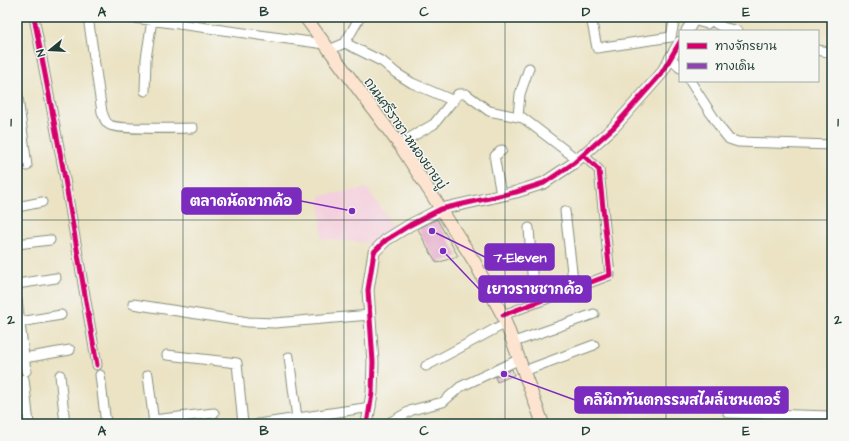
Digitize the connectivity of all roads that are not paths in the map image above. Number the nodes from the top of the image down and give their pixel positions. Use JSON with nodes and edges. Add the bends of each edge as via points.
{"nodes":[{"id":1,"x":34,"y":17,"type":"edge"},
{"id":2,"x":88,"y":17,"type":"edge"},
{"id":3,"x":127,"y":17,"type":"edge"},
{"id":4,"x":305,"y":17,"type":"edge"},
{"id":5,"x":360,"y":17,"type":"edge"},
{"id":6,"x":591,"y":17,"type":"edge"},
{"id":7,"x":675,"y":17,"type":"edge"},
{"id":8,"x":694,"y":19,"type":"edge"},
{"id":9,"x":152,"y":20,"type":"junction"},
{"id":10,"x":717,"y":23,"type":"edge"},
{"id":11,"x":688,"y":30,"type":"edge"},
{"id":12,"x":735,"y":30,"type":"edge"},
{"id":13,"x":345,"y":43,"type":"junction"},
{"id":14,"x":679,"y":44,"type":"edge"},
{"id":15,"x":327,"y":47,"type":"junction"},
{"id":16,"x":819,"y":50,"type":"edge"},
{"id":17,"x":832,"y":53,"type":"edge"},
{"id":18,"x":671,"y":58,"type":"junction"},
{"id":19,"x":679,"y":67,"type":"edge"},
{"id":20,"x":529,"y":68,"type":"dead end"},
{"id":21,"x":691,"y":82,"type":"edge"},
{"id":22,"x":17,"y":90,"type":"edge"},
{"id":23,"x":145,"y":91,"type":"dead end"},
{"id":24,"x":454,"y":101,"type":"junction"},
{"id":25,"x":518,"y":117,"type":"junction"},
{"id":26,"x":19,"y":128,"type":"edge"},
{"id":27,"x":193,"y":128,"type":"dead end"},
{"id":28,"x":398,"y":144,"type":"junction"},
{"id":29,"x":832,"y":145,"type":"edge"},
{"id":30,"x":502,"y":150,"type":"dead end"},
{"id":31,"x":580,"y":157,"type":"junction"},
{"id":32,"x":26,"y":166,"type":"dead end"},
{"id":33,"x":501,"y":195,"type":"junction"},
{"id":34,"x":42,"y":202,"type":"dead end"},
{"id":35,"x":17,"y":207,"type":"edge"},
{"id":36,"x":442,"y":209,"type":"junction"},
{"id":37,"x":565,"y":211,"type":"dead end"},
{"id":38,"x":529,"y":228,"type":"dead end"},
{"id":39,"x":50,"y":240,"type":"dead end"},
{"id":40,"x":17,"y":244,"type":"edge"},
{"id":41,"x":56,"y":278,"type":"dead end"},
{"id":42,"x":17,"y":284,"type":"edge"},
{"id":43,"x":574,"y":289,"type":"junction"},
{"id":44,"x":17,"y":300,"type":"edge"},
{"id":45,"x":534,"y":303,"type":"junction"},
{"id":46,"x":133,"y":304,"type":"dead end"},
{"id":47,"x":370,"y":314,"type":"junction"},
{"id":48,"x":594,"y":314,"type":"dead end"},
{"id":49,"x":61,"y":315,"type":"dead end"},
{"id":50,"x":504,"y":319,"type":"junction"},
{"id":51,"x":20,"y":322,"type":"junction"},
{"id":52,"x":514,"y":342,"type":"junction"},
{"id":53,"x":594,"y":345,"type":"dead end"},
{"id":54,"x":70,"y":350,"type":"dead end"},
{"id":55,"x":167,"y":355,"type":"dead end"},
{"id":56,"x":289,"y":357,"type":"dead end"},
{"id":57,"x":24,"y":358,"type":"junction"},
{"id":58,"x":520,"y":359,"type":"junction"},
{"id":59,"x":97,"y":365,"type":"dead end"},
{"id":60,"x":426,"y":366,"type":"dead end"},
{"id":61,"x":524,"y":370,"type":"junction"},
{"id":62,"x":60,"y":375,"type":"dead end"},
{"id":63,"x":100,"y":375,"type":"dead end"},
{"id":64,"x":148,"y":375,"type":"dead end"},
{"id":65,"x":371,"y":407,"type":"junction"},
{"id":66,"x":214,"y":413,"type":"dead end"},
{"id":67,"x":728,"y":413,"type":"dead end"},
{"id":68,"x":831,"y":417,"type":"edge"},
{"id":69,"x":297,"y":418,"type":"junction"},
{"id":70,"x":154,"y":422,"type":"edge"},
{"id":71,"x":29,"y":424,"type":"edge"},
{"id":72,"x":65,"y":424,"type":"edge"},
{"id":73,"x":106,"y":424,"type":"edge"},
{"id":74,"x":243,"y":424,"type":"edge"},
{"id":75,"x":258,"y":424,"type":"edge"},
{"id":76,"x":367,"y":424,"type":"edge"},
{"id":77,"x":387,"y":424,"type":"edge"},
{"id":78,"x":543,"y":424,"type":"edge"}],
"edges":[{"from":1,"to":59,"type":"street"},
{"from":2,"to":27,"type":"street","via":[[102,112],[106,122],[110,126],[124,127]]},
{"from":3,"to":9,"type":"street"},
{"from":4,"to":15,"type":"main road","name":"ถนนศรีราชา-หนองยายบู่"},
{"from":5,"to":13,"type":"street"},
{"from":6,"to":7,"type":"street","via":[[597,48],[670,37]]},
{"from":8,"to":10,"type":"street","via":[[707,24]]},
{"from":8,"to":11,"type":"street"},
{"from":9,"to":15,"type":"street"},
{"from":9,"to":23,"type":"street","via":[[146,59]]},
{"from":10,"to":12,"type":"street"},
{"from":13,"to":15,"type":"street"},
{"from":13,"to":24,"type":"street","via":[[383,62],[412,83]]},
{"from":14,"to":18,"type":"street"},
{"from":15,"to":28,"type":"main road","name":"ถนนศรีราชา-หนองยายบู่"},
{"from":16,"to":17,"type":"street"},
{"from":18,"to":19,"type":"street"},
{"from":18,"to":31,"type":"street","via":[[661,74],[614,127]]},
{"from":20,"to":25,"type":"street","via":[[520,94]]},
{"from":21,"to":29,"type":"street","via":[[729,139],[738,142]]},
{"from":22,"to":26,"type":"street"},
{"from":24,"to":25,"type":"street","via":[[458,94],[466,94],[489,111]]},
{"from":24,"to":28,"type":"street","via":[[434,124]]},
{"from":25,"to":31,"type":"street","via":[[524,118]]},
{"from":26,"to":32,"type":"street"},
{"from":28,"to":36,"type":"main road","name":"ถนนศรีราชา-หนองยายบู่"},
{"from":30,"to":33,"type":"street","via":[[495,156],[494,161]]},
{"from":31,"to":33,"type":"street","via":[[544,183]]},
{"from":31,"to":43,"type":"street","via":[[599,170],[610,275]]},
{"from":33,"to":36,"type":"street"},
{"from":34,"to":35,"type":"street"},
{"from":36,"to":47,"type":"street","via":[[386,240],[374,252],[368,290]]},
{"from":36,"to":50,"type":"main road","name":"ถนนศรีราชา-หนองยายบู่","via":[[475,263]]},
{"from":37,"to":43,"type":"street"},
{"from":38,"to":45,"type":"street"},
{"from":39,"to":40,"type":"street"},
{"from":41,"to":42,"type":"street"},
{"from":43,"to":45,"type":"street"},
{"from":44,"to":51,"type":"street"},
{"from":45,"to":50,"type":"street"},
{"from":46,"to":47,"type":"street","via":[[248,322],[275,323]]},
{"from":47,"to":65,"type":"street","via":[[373,362]]},
{"from":48,"to":52,"type":"street"},
{"from":49,"to":51,"type":"street"},
{"from":50,"to":52,"type":"main road","name":"ถนนศรีราชา-หนองยายบู่"},
{"from":50,"to":60,"type":"street"},
{"from":51,"to":57,"type":"street"},
{"from":52,"to":58,"type":"main road","name":"ถนนศรีราชา-หนองยายบู่"},
{"from":53,"to":61,"type":"street"},
{"from":54,"to":57,"type":"street"},
{"from":55,"to":74,"type":"street","via":[[237,363]]},
{"from":56,"to":69,"type":"street"},
{"from":57,"to":71,"type":"street"},
{"from":58,"to":61,"type":"main road","name":"ถนนศรีราชา-หนองยายบู่"},
{"from":58,"to":77,"type":"street","via":[[460,387],[443,402],[412,410]]},
{"from":61,"to":78,"type":"main road","name":"ถนนศรีราชา-หนองยายบู่"},
{"from":62,"to":72,"type":"street"},
{"from":63,"to":73,"type":"street"},
{"from":64,"to":70,"type":"street"},
{"from":65,"to":69,"type":"street"},
{"from":65,"to":76,"type":"street"},
{"from":66,"to":70,"type":"street"},
{"from":67,"to":68,"type":"street"},
{"from":69,"to":75,"type":"street"}]}
